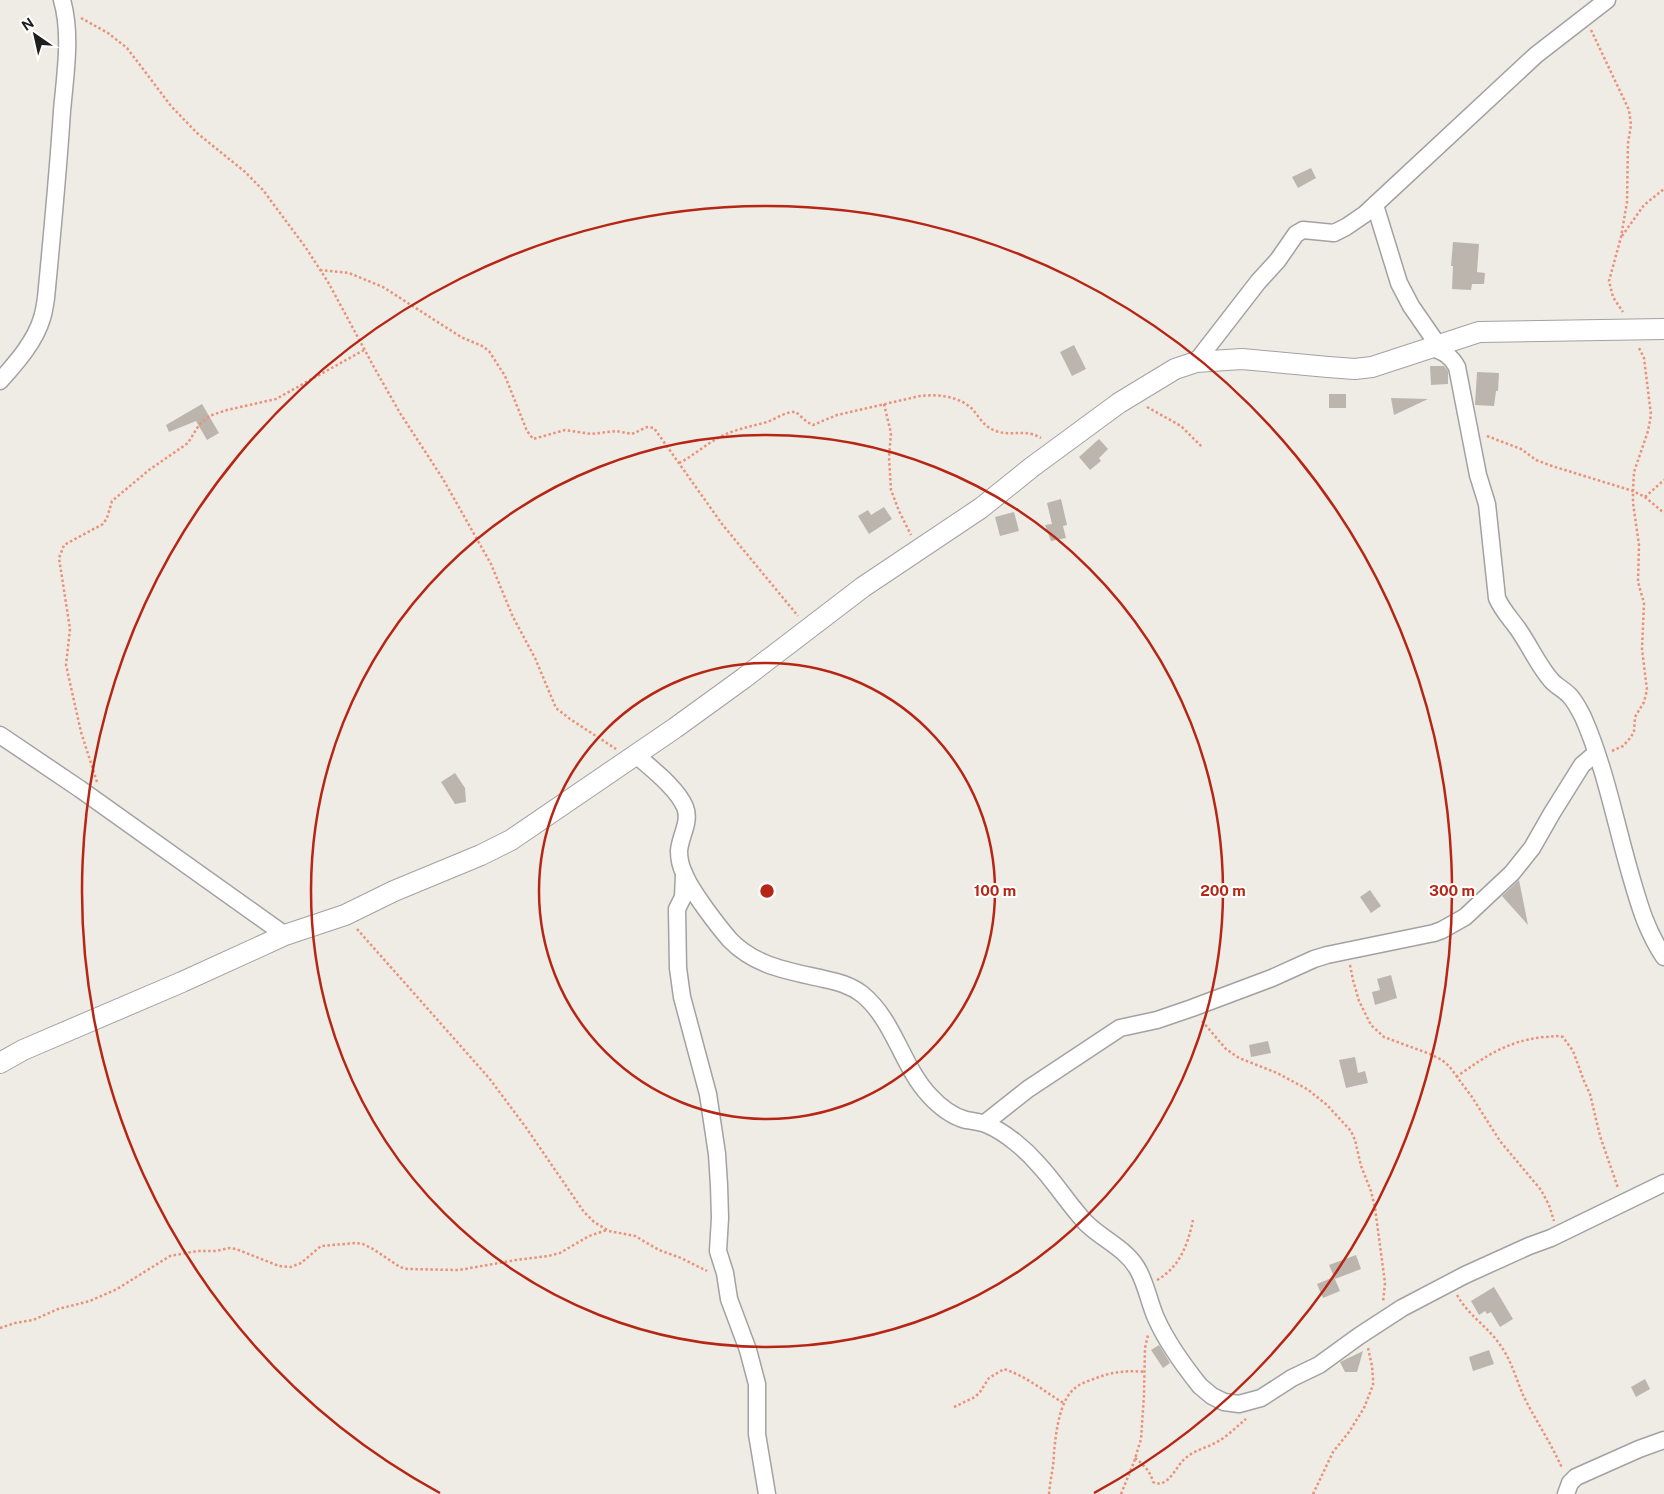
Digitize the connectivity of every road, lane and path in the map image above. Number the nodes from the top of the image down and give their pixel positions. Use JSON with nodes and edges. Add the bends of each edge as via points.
{"nodes":[{"id":1,"x":1607,"y":0,"type":"edge"},
{"id":2,"x":64,"y":6,"type":"edge"},
{"id":3,"x":1585,"y":18,"type":"junction"},
{"id":4,"x":1664,"y":189,"type":"edge"},
{"id":5,"x":1375,"y":205,"type":"junction"},
{"id":6,"x":1621,"y":237,"type":"junction"},
{"id":7,"x":320,"y":270,"type":"junction"},
{"id":8,"x":1629,"y":329,"type":"junction"},
{"id":9,"x":1664,"y":329,"type":"edge"},
{"id":10,"x":1435,"y":346,"type":"junction"},
{"id":11,"x":364,"y":350,"type":"junction"},
{"id":12,"x":1196,"y":362,"type":"junction"},
{"id":13,"x":0,"y":381,"type":"edge"},
{"id":14,"x":1124,"y":400,"type":"junction"},
{"id":15,"x":884,"y":404,"type":"junction"},
{"id":16,"x":1469,"y":428,"type":"junction"},
{"id":17,"x":1202,"y":447,"type":"dead end"},
{"id":18,"x":1059,"y":448,"type":"junction"},
{"id":19,"x":679,"y":463,"type":"junction"},
{"id":20,"x":1664,"y":480,"type":"edge"},
{"id":21,"x":1633,"y":491,"type":"junction"},
{"id":22,"x":1645,"y":497,"type":"junction"},
{"id":23,"x":1664,"y":513,"type":"edge"},
{"id":24,"x":920,"y":550,"type":"junction"},
{"id":25,"x":807,"y":629,"type":"junction"},
{"id":26,"x":0,"y":735,"type":"edge"},
{"id":27,"x":1597,"y":755,"type":"junction"},
{"id":28,"x":633,"y":757,"type":"junction"},
{"id":29,"x":104,"y":807,"type":"junction"},
{"id":30,"x":684,"y":875,"type":"junction"},
{"id":31,"x":345,"y":914,"type":"junction"},
{"id":32,"x":285,"y":934,"type":"junction"},
{"id":33,"x":1351,"y":949,"type":"junction"},
{"id":34,"x":1664,"y":957,"type":"edge"},
{"id":35,"x":1192,"y":1008,"type":"junction"},
{"id":36,"x":0,"y":1064,"type":"edge"},
{"id":37,"x":1456,"y":1076,"type":"junction"},
{"id":38,"x":985,"y":1123,"type":"junction"},
{"id":39,"x":1664,"y":1183,"type":"edge"},
{"id":40,"x":1625,"y":1201,"type":"junction"},
{"id":41,"x":1193,"y":1220,"type":"dead end"},
{"id":42,"x":607,"y":1230,"type":"junction"},
{"id":43,"x":1557,"y":1235,"type":"junction"},
{"id":44,"x":725,"y":1273,"type":"junction"},
{"id":45,"x":1451,"y":1283,"type":"junction"},
{"id":46,"x":1145,"y":1286,"type":"junction"},
{"id":47,"x":1154,"y":1312,"type":"junction"},
{"id":48,"x":0,"y":1328,"type":"edge"},
{"id":49,"x":1370,"y":1328,"type":"junction"},
{"id":50,"x":1145,"y":1372,"type":"junction"},
{"id":51,"x":1261,"y":1398,"type":"junction"},
{"id":52,"x":1065,"y":1404,"type":"junction"},
{"id":53,"x":954,"y":1407,"type":"dead end"},
{"id":54,"x":1664,"y":1440,"type":"edge"},
{"id":55,"x":1135,"y":1458,"type":"junction"},
{"id":56,"x":1568,"y":1489,"type":"edge"},
{"id":57,"x":767,"y":1494,"type":"edge"},
{"id":58,"x":1049,"y":1494,"type":"edge"},
{"id":59,"x":1121,"y":1494,"type":"edge"},
{"id":60,"x":1313,"y":1494,"type":"edge"}],
"edges":[{"from":1,"to":3,"type":"street"},
{"from":2,"to":7,"type":"path","via":[[127,48],[171,106],[262,190]]},
{"from":2,"to":13,"type":"street","via":[[68,35],[44,312],[26,349]]},
{"from":3,"to":5,"type":"street","via":[[1523,67]]},
{"from":3,"to":6,"type":"path","via":[[1631,118],[1627,202]]},
{"from":4,"to":6,"type":"path","via":[[1644,205]]},
{"from":5,"to":10,"type":"street","via":[[1399,283]]},
{"from":5,"to":12,"type":"street","via":[[1334,233],[1303,230],[1296,234]]},
{"from":6,"to":8,"type":"path","via":[[1609,281],[1611,293],[1626,317]]},
{"from":7,"to":11,"type":"path"},
{"from":7,"to":19,"type":"path","via":[[349,273],[383,287],[489,351],[505,376],[533,439],[565,430],[632,434],[649,426],[656,430]]},
{"from":8,"to":9,"type":"street"},
{"from":8,"to":10,"type":"street","via":[[1479,332]]},
{"from":8,"to":21,"type":"path","via":[[1644,358],[1650,415],[1634,472]]},
{"from":10,"to":12,"type":"street","via":[[1381,366],[1356,369],[1242,358]]},
{"from":10,"to":16,"type":"street","via":[[1450,356],[1457,367]]},
{"from":11,"to":28,"type":"path","via":[[491,564],[556,708]]},
{"from":11,"to":29,"type":"path","via":[[276,399],[209,416],[188,443],[112,501],[103,524],[67,542],[61,549],[60,564],[70,629],[66,665]]},
{"from":12,"to":14,"type":"street","via":[[1175,369]]},
{"from":14,"to":17,"type":"path","via":[[1163,415],[1181,426]]},
{"from":14,"to":18,"type":"street"},
{"from":15,"to":18,"type":"path","via":[[920,396],[943,396],[969,406],[994,431],[1025,432]]},
{"from":15,"to":19,"type":"path","via":[[837,415],[813,425],[796,412],[789,412],[719,437]]},
{"from":15,"to":24,"type":"path","via":[[891,433],[892,490],[899,511]]},
{"from":16,"to":21,"type":"path","via":[[1521,449],[1544,463]]},
{"from":16,"to":27,"type":"street","via":[[1487,504],[1497,598],[1541,667],[1576,705]]},
{"from":18,"to":24,"type":"street"},
{"from":19,"to":25,"type":"path","via":[[722,524]]},
{"from":20,"to":22,"type":"path"},
{"from":21,"to":22,"type":"path"},
{"from":21,"to":27,"type":"path","via":[[1639,551],[1638,582],[1644,603],[1642,649],[1647,690],[1631,736],[1619,748]]},
{"from":22,"to":23,"type":"path"},
{"from":24,"to":25,"type":"street"},
{"from":25,"to":28,"type":"street"},
{"from":26,"to":29,"type":"street"},
{"from":27,"to":33,"type":"street","via":[[1582,765],[1512,873],[1465,917],[1434,933]]},
{"from":27,"to":34,"type":"street","via":[[1643,919]]},
{"from":28,"to":30,"type":"street","via":[[664,780],[686,808],[687,821],[679,852]]},
{"from":28,"to":31,"type":"street","via":[[511,840]]},
{"from":29,"to":32,"type":"street"},
{"from":30,"to":38,"type":"street","via":[[733,943],[764,964],[853,987],[883,1019],[928,1093],[954,1115]]},
{"from":30,"to":44,"type":"street","via":[[684,894],[676,909],[678,968],[682,997],[708,1094],[719,1185],[718,1251]]},
{"from":31,"to":32,"type":"street"},
{"from":31,"to":42,"type":"path","via":[[489,1078],[584,1212]]},
{"from":32,"to":36,"type":"street","via":[[23,1050]]},
{"from":33,"to":35,"type":"street","via":[[1314,959]]},
{"from":33,"to":37,"type":"path","via":[[1349,959],[1353,980],[1371,1025],[1384,1038],[1442,1060]]},
{"from":35,"to":38,"type":"street","via":[[1120,1028],[1028,1089]]},
{"from":35,"to":49,"type":"path","via":[[1226,1049],[1307,1089],[1327,1105],[1353,1135],[1375,1208],[1385,1284],[1381,1309]]},
{"from":37,"to":40,"type":"path","via":[[1508,1045],[1564,1037],[1578,1061],[1615,1181]]},
{"from":37,"to":43,"type":"path","via":[[1500,1141],[1541,1190],[1549,1205]]},
{"from":38,"to":46,"type":"street","via":[[1032,1158],[1088,1225],[1135,1265]]},
{"from":39,"to":40,"type":"street"},
{"from":40,"to":43,"type":"street"},
{"from":41,"to":46,"type":"path","via":[[1189,1238],[1176,1265],[1166,1275]]},
{"from":42,"to":44,"type":"path","via":[[635,1236],[706,1271]]},
{"from":42,"to":48,"type":"path","via":[[589,1236],[560,1253],[459,1270],[407,1269],[356,1243],[321,1246],[291,1267],[279,1266],[232,1249],[176,1254],[102,1296]]},
{"from":43,"to":45,"type":"street"},
{"from":44,"to":57,"type":"street","via":[[729,1299],[748,1350],[756,1384],[759,1446]]},
{"from":45,"to":49,"type":"street"},
{"from":45,"to":56,"type":"path","via":[[1466,1310],[1488,1330],[1505,1352]]},
{"from":46,"to":47,"type":"street"},
{"from":47,"to":50,"type":"path","via":[[1145,1348]]},
{"from":47,"to":51,"type":"street","via":[[1180,1360],[1206,1392],[1234,1404]]},
{"from":49,"to":51,"type":"street","via":[[1319,1365]]},
{"from":49,"to":60,"type":"path","via":[[1373,1385],[1364,1408],[1333,1452]]},
{"from":50,"to":52,"type":"path","via":[[1117,1372],[1082,1384],[1075,1388]]},
{"from":50,"to":55,"type":"path","via":[[1141,1439]]},
{"from":51,"to":55,"type":"path","via":[[1247,1418],[1215,1444],[1186,1457],[1162,1484],[1152,1482],[1151,1475]]},
{"from":52,"to":53,"type":"path","via":[[1004,1369],[989,1378],[975,1397]]},
{"from":52,"to":58,"type":"path","via":[[1054,1440]]},
{"from":54,"to":56,"type":"street","via":[[1576,1476]]},
{"from":55,"to":59,"type":"path"}]}
